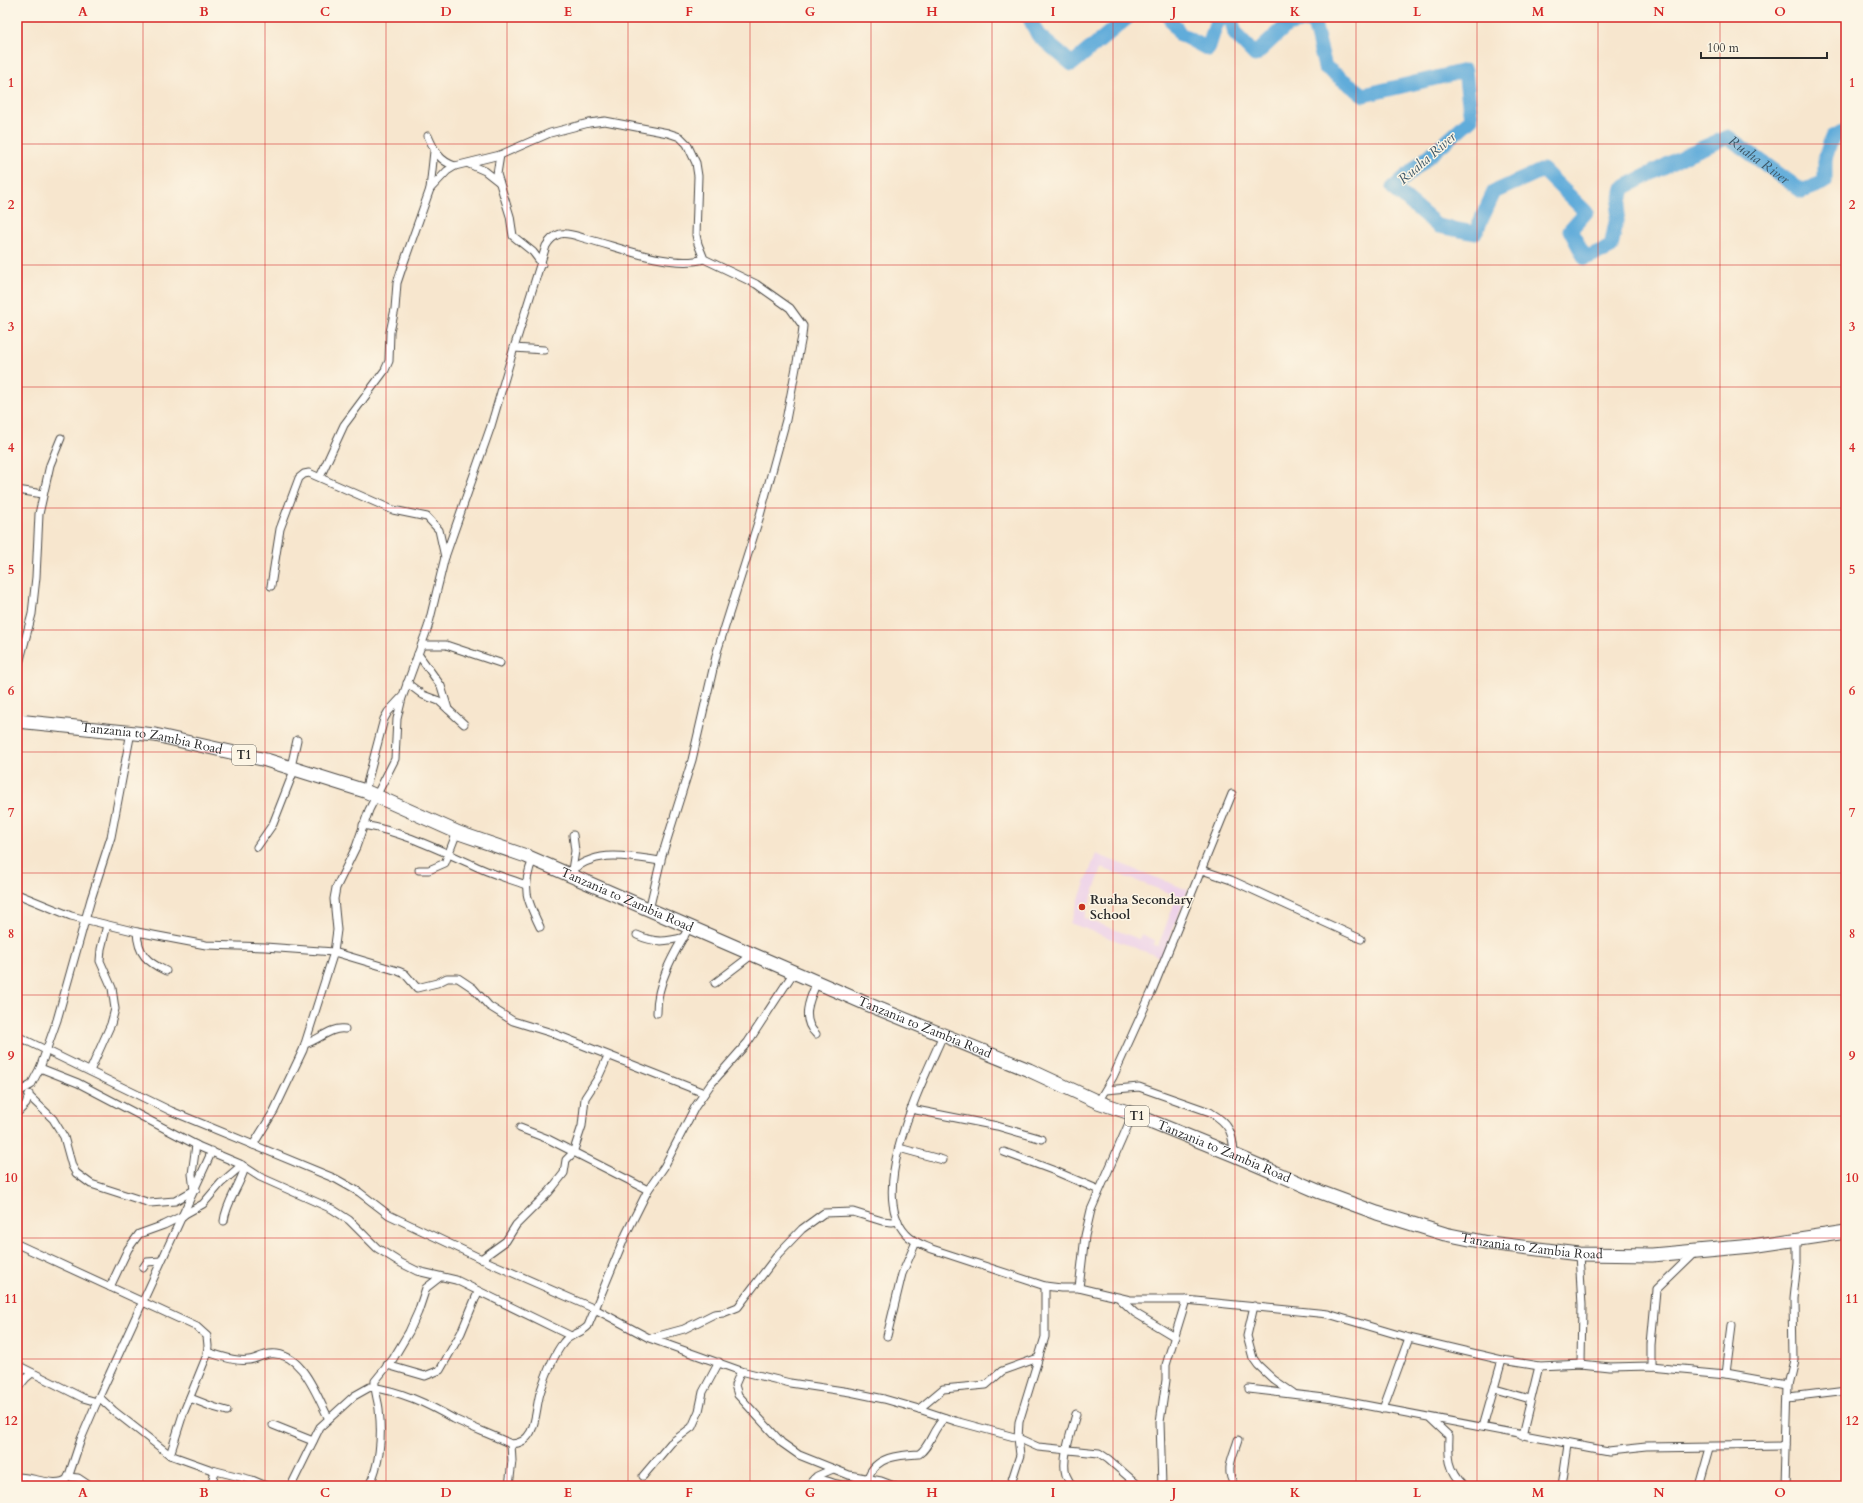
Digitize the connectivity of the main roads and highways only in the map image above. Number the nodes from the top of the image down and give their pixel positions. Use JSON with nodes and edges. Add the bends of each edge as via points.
{"nodes":[{"id":1,"x":17,"y":721,"type":"edge"},
{"id":2,"x":1846,"y":1232,"type":"edge"}],
"edges":[{"from":1,"to":2,"type":"highway","name":"Tanzania to Zambia Road","number":"T1","via":[[131,732],[203,746],[293,768],[365,791],[457,832],[570,872],[649,910],[687,932],[753,954],[1029,1070],[1098,1102],[1234,1155],[1327,1195],[1445,1234],[1496,1244],[1579,1254],[1652,1255]]}]}
